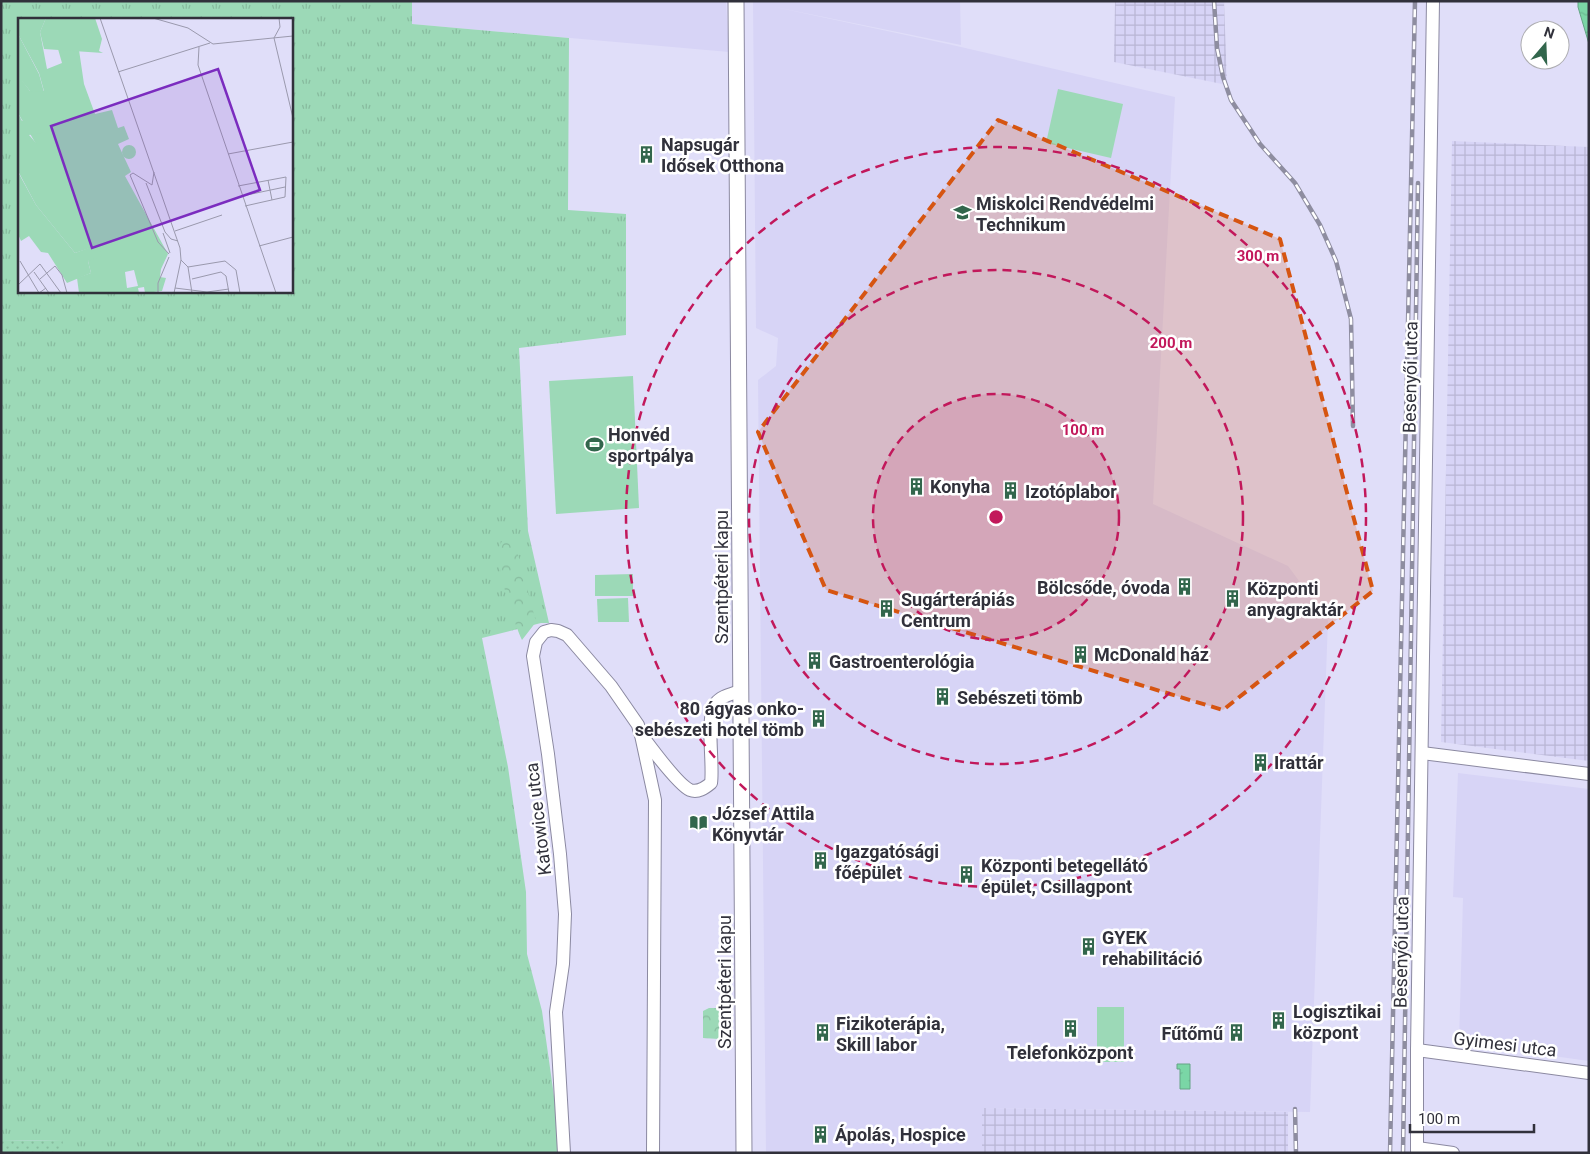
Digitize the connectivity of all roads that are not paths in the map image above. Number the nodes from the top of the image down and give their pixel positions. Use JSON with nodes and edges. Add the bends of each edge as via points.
{"nodes":[{"id":1,"x":736,"y":1,"type":"edge"},
{"id":2,"x":1433,"y":1,"type":"edge"},
{"id":3,"x":740,"y":691,"type":"junction"},
{"id":4,"x":640,"y":733,"type":"junction"},
{"id":5,"x":1422,"y":753,"type":"junction"},
{"id":6,"x":670,"y":770,"type":"junction"},
{"id":7,"x":1589,"y":774,"type":"edge"},
{"id":8,"x":650,"y":777,"type":"junction"},
{"id":9,"x":1417,"y":1050,"type":"junction"},
{"id":10,"x":1589,"y":1073,"type":"edge"},
{"id":11,"x":1417,"y":1150,"type":"edge"},
{"id":12,"x":1434,"y":1152,"type":"edge"},
{"id":13,"x":564,"y":1153,"type":"edge"},
{"id":14,"x":653,"y":1153,"type":"edge"},
{"id":15,"x":744,"y":1153,"type":"edge"},
{"id":16,"x":1453,"y":1153,"type":"edge"}],
"edges":[{"from":1,"to":3,"type":"main road","name":"Szentpéteri kapu"},
{"from":2,"to":5,"type":"street","name":"Besenyői utca"},
{"from":3,"to":6,"type":"street","name":"Katowice utca","via":[[720,699],[710,714],[711,783],[700,791],[690,790]]},
{"from":3,"to":15,"type":"main road","name":"Szentpéteri kapu"},
{"from":4,"to":6,"type":"street","name":"Katowice utca"},
{"from":4,"to":8,"type":"street","name":"Katowice utca"},
{"from":4,"to":13,"type":"street","name":"Katowice utca","via":[[611,686],[567,635],[551,630],[544,632],[534,649],[533,664],[548,754],[565,914],[563,964],[556,1012]]},
{"from":5,"to":7,"type":"street"},
{"from":5,"to":9,"type":"street","name":"Besenyői utca"},
{"from":6,"to":8,"type":"street","via":[[656,767]]},
{"from":8,"to":14,"type":"street","name":"Katowice utca","via":[[655,800]]},
{"from":9,"to":10,"type":"street","name":"Gyimesi utca"},
{"from":9,"to":11,"type":"street","name":"Besenyői utca"},
{"from":11,"to":12,"type":"street"},
{"from":12,"to":16,"type":"street"}]}
